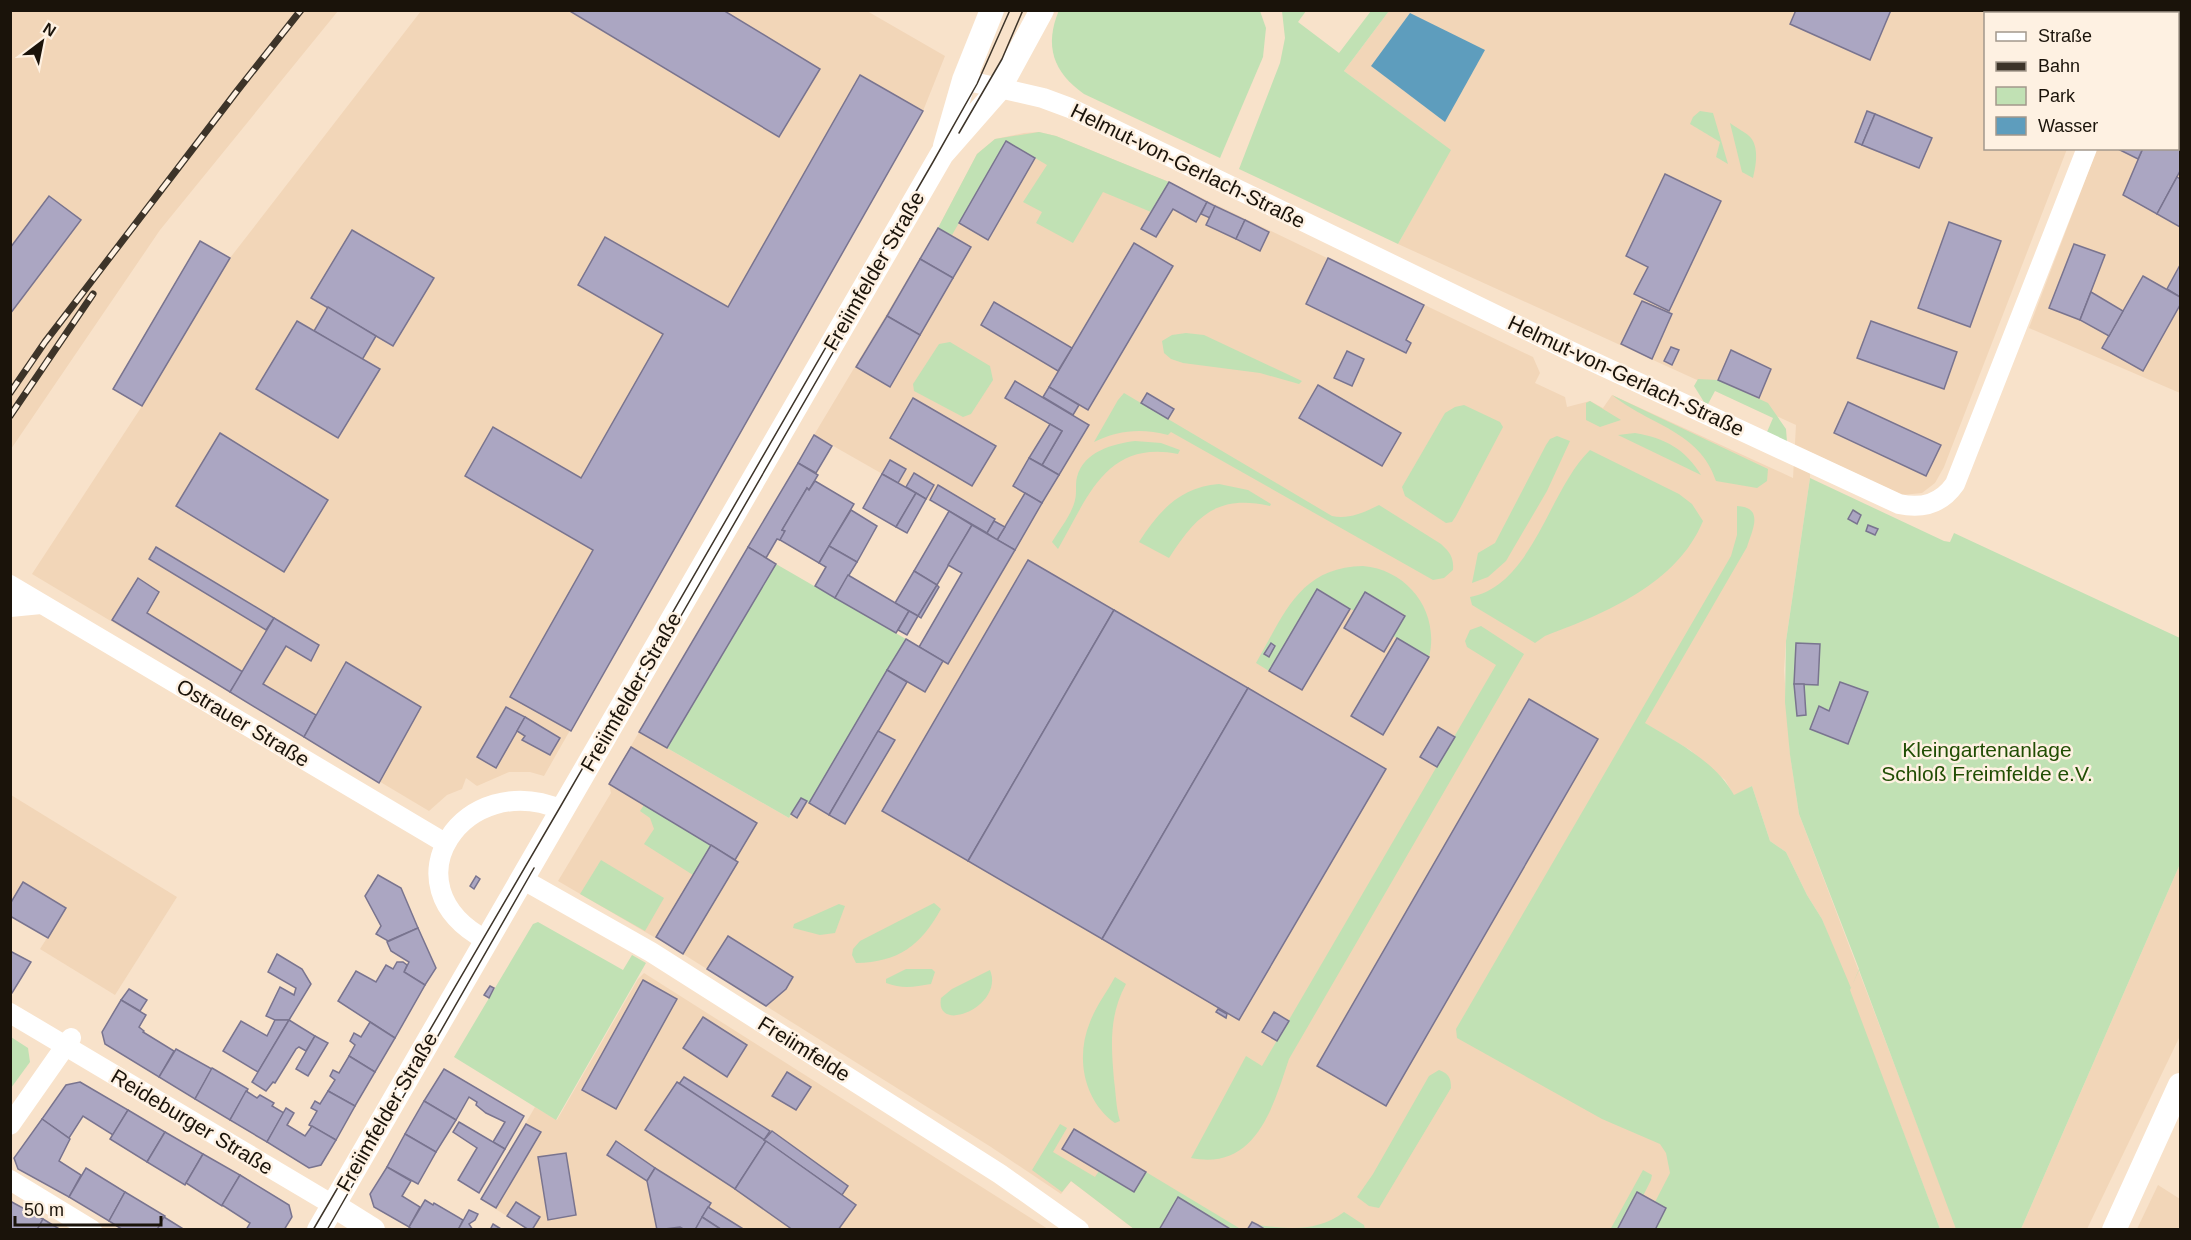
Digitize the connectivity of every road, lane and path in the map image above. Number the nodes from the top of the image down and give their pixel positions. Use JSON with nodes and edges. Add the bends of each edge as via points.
{"nodes":[{"id":1,"x":992,"y":10,"type":"edge"},
{"id":2,"x":1042,"y":10,"type":"edge"},
{"id":3,"x":964,"y":80,"type":"junction"},
{"id":4,"x":999,"y":88,"type":"junction"},
{"id":5,"x":2085,"y":150,"type":"edge"},
{"id":6,"x":942,"y":154,"type":"junction"},
{"id":7,"x":10,"y":585,"type":"edge"},
{"id":8,"x":41,"y":604,"type":"junction"},
{"id":9,"x":10,"y":607,"type":"edge"},
{"id":10,"x":562,"y":810,"type":"junction"},
{"id":11,"x":445,"y":843,"type":"junction"},
{"id":12,"x":522,"y":879,"type":"junction"},
{"id":13,"x":486,"y":940,"type":"junction"},
{"id":14,"x":10,"y":1014,"type":"edge"},
{"id":15,"x":68,"y":1042,"type":"junction"},
{"id":16,"x":2181,"y":1085,"type":"edge"},
{"id":17,"x":10,"y":1125,"type":"edge"},
{"id":18,"x":10,"y":1180,"type":"edge"},
{"id":19,"x":333,"y":1205,"type":"junction"},
{"id":20,"x":92,"y":1230,"type":"edge"},
{"id":21,"x":319,"y":1230,"type":"edge"},
{"id":22,"x":373,"y":1230,"type":"edge"},
{"id":23,"x":1079,"y":1230,"type":"edge"},
{"id":24,"x":2114,"y":1230,"type":"edge"}],
"edges":[{"from":1,"to":3,"type":"street","name":"Freiimfelder Straße"},
{"from":2,"to":4,"type":"street","name":"Freiimfelder Straße"},
{"from":3,"to":4,"type":"street","name":"Helmut-von-Gerlach-Straße"},
{"from":3,"to":6,"type":"street","name":"Freiimfelder Straße"},
{"from":4,"to":5,"type":"street","name":"Helmut-von-Gerlach-Straße","via":[[1070,108],[1670,399],[1910,506],[1940,500],[1955,484]]},
{"from":4,"to":6,"type":"street","name":"Freiimfelder Straße"},
{"from":6,"to":10,"type":"street","name":"Freiimfelder Straße"},
{"from":7,"to":8,"type":"street","name":"Ostrauer Straße"},
{"from":8,"to":9,"type":"street"},
{"from":8,"to":11,"type":"street","name":"Ostrauer Straße"},
{"from":10,"to":11,"type":"street","via":[[537,803],[494,804],[459,825]]},
{"from":10,"to":12,"type":"street","name":"Freiimfelder Straße"},
{"from":11,"to":13,"type":"street","via":[[439,861],[442,893],[457,919]]},
{"from":12,"to":13,"type":"street","name":"Freiimfelder Straße"},
{"from":12,"to":23,"type":"street","name":"Freiimfelde","via":[[661,959],[991,1168]]},
{"from":13,"to":19,"type":"street","name":"Freiimfelder Straße"},
{"from":14,"to":15,"type":"street","name":"Reideburger Straße"},
{"from":15,"to":17,"type":"street"},
{"from":15,"to":19,"type":"street","name":"Reideburger Straße"},
{"from":16,"to":24,"type":"street"},
{"from":18,"to":20,"type":"street"},
{"from":19,"to":21,"type":"street","name":"Freiimfelder Straße"},
{"from":19,"to":22,"type":"street","name":"Reideburger Straße"}]}
